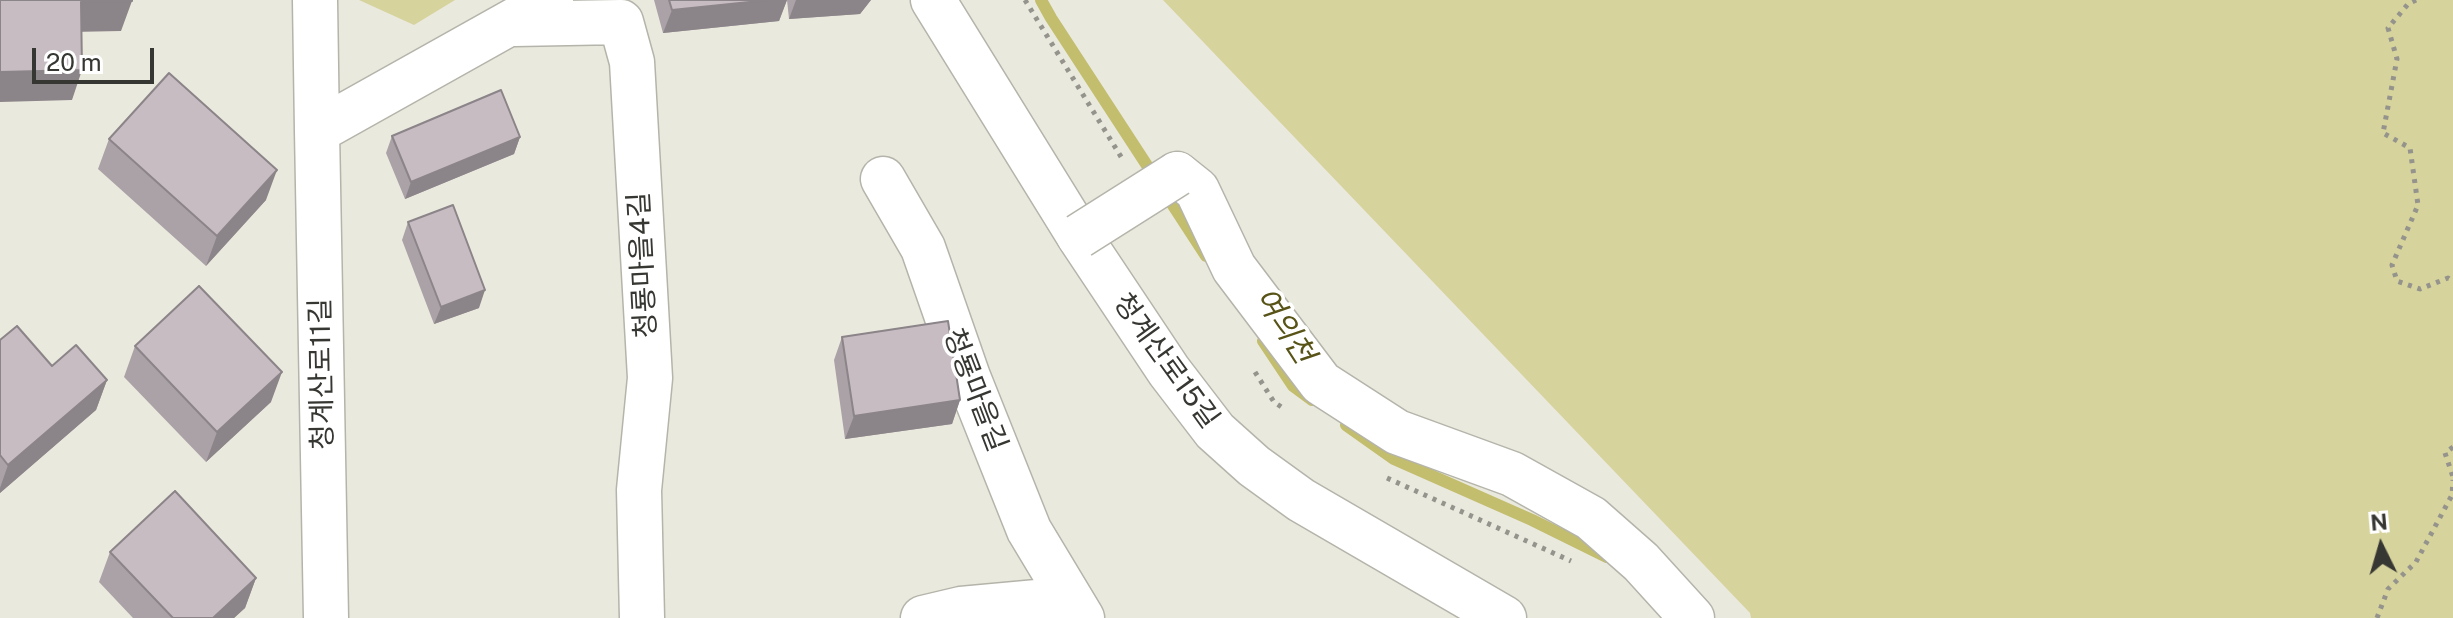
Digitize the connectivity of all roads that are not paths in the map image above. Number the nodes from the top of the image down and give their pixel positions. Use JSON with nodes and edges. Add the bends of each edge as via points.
{"nodes":[{"id":1,"x":315,"y":0,"type":"edge"},
{"id":2,"x":551,"y":0,"type":"edge"},
{"id":3,"x":933,"y":0,"type":"edge"},
{"id":4,"x":512,"y":24,"type":"junction"},
{"id":5,"x":317,"y":131,"type":"junction"},
{"id":6,"x":883,"y":179,"type":"dead end"},
{"id":7,"x":1079,"y":236,"type":"junction"},
{"id":8,"x":1076,"y":609,"type":"edge"},
{"id":9,"x":326,"y":618,"type":"edge"},
{"id":10,"x":643,"y":618,"type":"edge"},
{"id":11,"x":923,"y":618,"type":"edge"},
{"id":12,"x":1504,"y":618,"type":"edge"},
{"id":13,"x":1692,"y":618,"type":"edge"}],
"edges":[{"from":1,"to":5,"type":"street","name":"청계산로11길"},
{"from":2,"to":4,"type":"street"},
{"from":3,"to":7,"type":"street","name":"청계산로15길"},
{"from":4,"to":5,"type":"street"},
{"from":4,"to":10,"type":"street","name":"청룡마을4길","via":[[621,22],[632,62],[650,378],[639,490]]},
{"from":5,"to":9,"type":"street","name":"청계산로11길"},
{"from":6,"to":8,"type":"street","name":"청룡마을길","via":[[923,248],[1029,530]]},
{"from":7,"to":12,"type":"street","name":"청계산로15길","via":[[1215,431],[1301,500]]},
{"from":7,"to":13,"type":"street","bridge":true,"via":[[1177,174],[1197,190],[1234,268],[1321,383],[1397,432],[1512,474],[1591,518]]},
{"from":8,"to":11,"type":"street","name":"청룡마을길","via":[[961,609]]}]}
